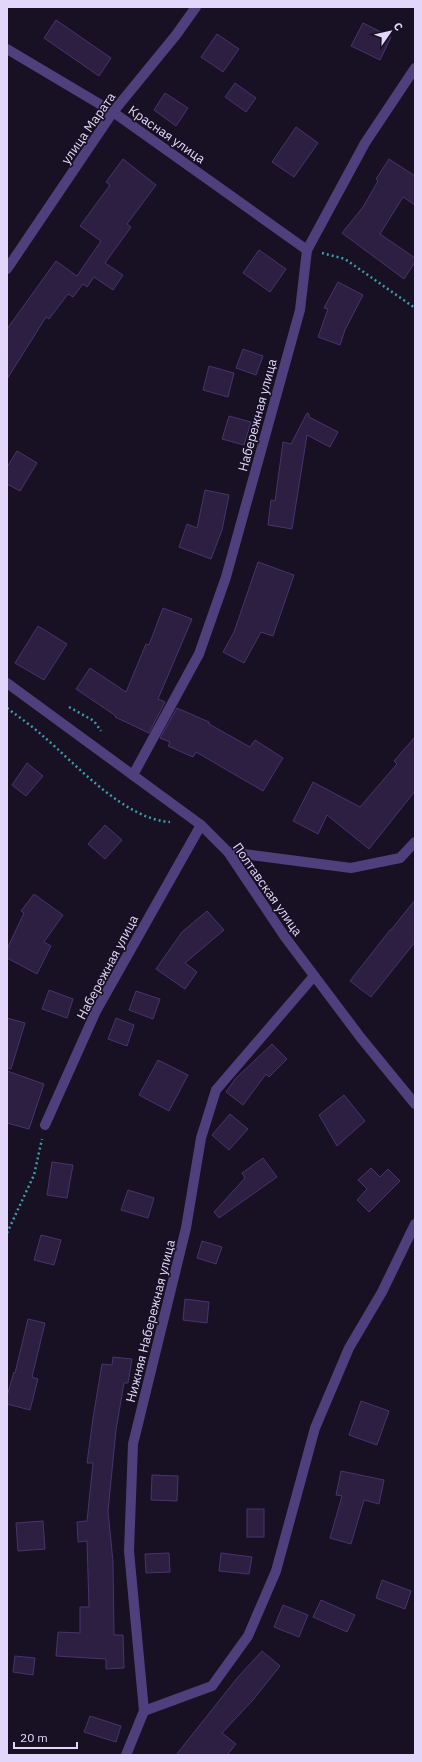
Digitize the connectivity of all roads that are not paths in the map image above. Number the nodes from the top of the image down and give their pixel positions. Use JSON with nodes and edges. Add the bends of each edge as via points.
{"nodes":[{"id":1,"x":196,"y":7,"type":"edge"},
{"id":2,"x":7,"y":49,"type":"edge"},
{"id":3,"x":415,"y":68,"type":"edge"},
{"id":4,"x":113,"y":112,"type":"junction"},
{"id":5,"x":307,"y":250,"type":"junction"},
{"id":6,"x":7,"y":269,"type":"edge"},
{"id":7,"x":7,"y":683,"type":"edge"},
{"id":8,"x":133,"y":775,"type":"junction"},
{"id":9,"x":201,"y":825,"type":"junction"},
{"id":10,"x":415,"y":842,"type":"edge"},
{"id":11,"x":228,"y":852,"type":"junction"},
{"id":12,"x":314,"y":976,"type":"junction"},
{"id":13,"x":415,"y":1104,"type":"edge"},
{"id":14,"x":45,"y":1125,"type":"road end"},
{"id":15,"x":415,"y":1224,"type":"edge"},
{"id":16,"x":144,"y":1711,"type":"junction"},
{"id":17,"x":126,"y":1755,"type":"edge"}],
"edges":[{"from":1,"to":4,"type":"street","name":"улица Марата"},
{"from":2,"to":4,"type":"street","name":"Красная улица"},
{"from":3,"to":5,"type":"street","name":"Набережная улица","via":[[365,143]]},
{"from":4,"to":5,"type":"street","name":"Красная улица"},
{"from":4,"to":6,"type":"street","name":"улица Марата"},
{"from":5,"to":8,"type":"street","name":"Набережная улица","via":[[300,310],[226,577],[199,654]]},
{"from":7,"to":8,"type":"street","name":"Полтавская улица"},
{"from":8,"to":9,"type":"street","name":"Полтавская улица"},
{"from":9,"to":11,"type":"street","name":"Полтавская улица"},
{"from":9,"to":14,"type":"street","name":"Набережная улица","via":[[96,1011]]},
{"from":10,"to":11,"type":"street","via":[[400,858],[351,868]]},
{"from":11,"to":12,"type":"street","name":"Полтавская улица"},
{"from":12,"to":13,"type":"street","name":"Полтавская улица"},
{"from":12,"to":16,"type":"street","name":"Нижняя Набережная улица","via":[[216,1090],[201,1138],[186,1228],[133,1444],[129,1551]]},
{"from":15,"to":16,"type":"street","via":[[382,1292],[349,1348],[315,1428],[276,1571],[248,1636],[212,1686]]},
{"from":16,"to":17,"type":"street","name":"Нижняя Набережная улица"}]}
